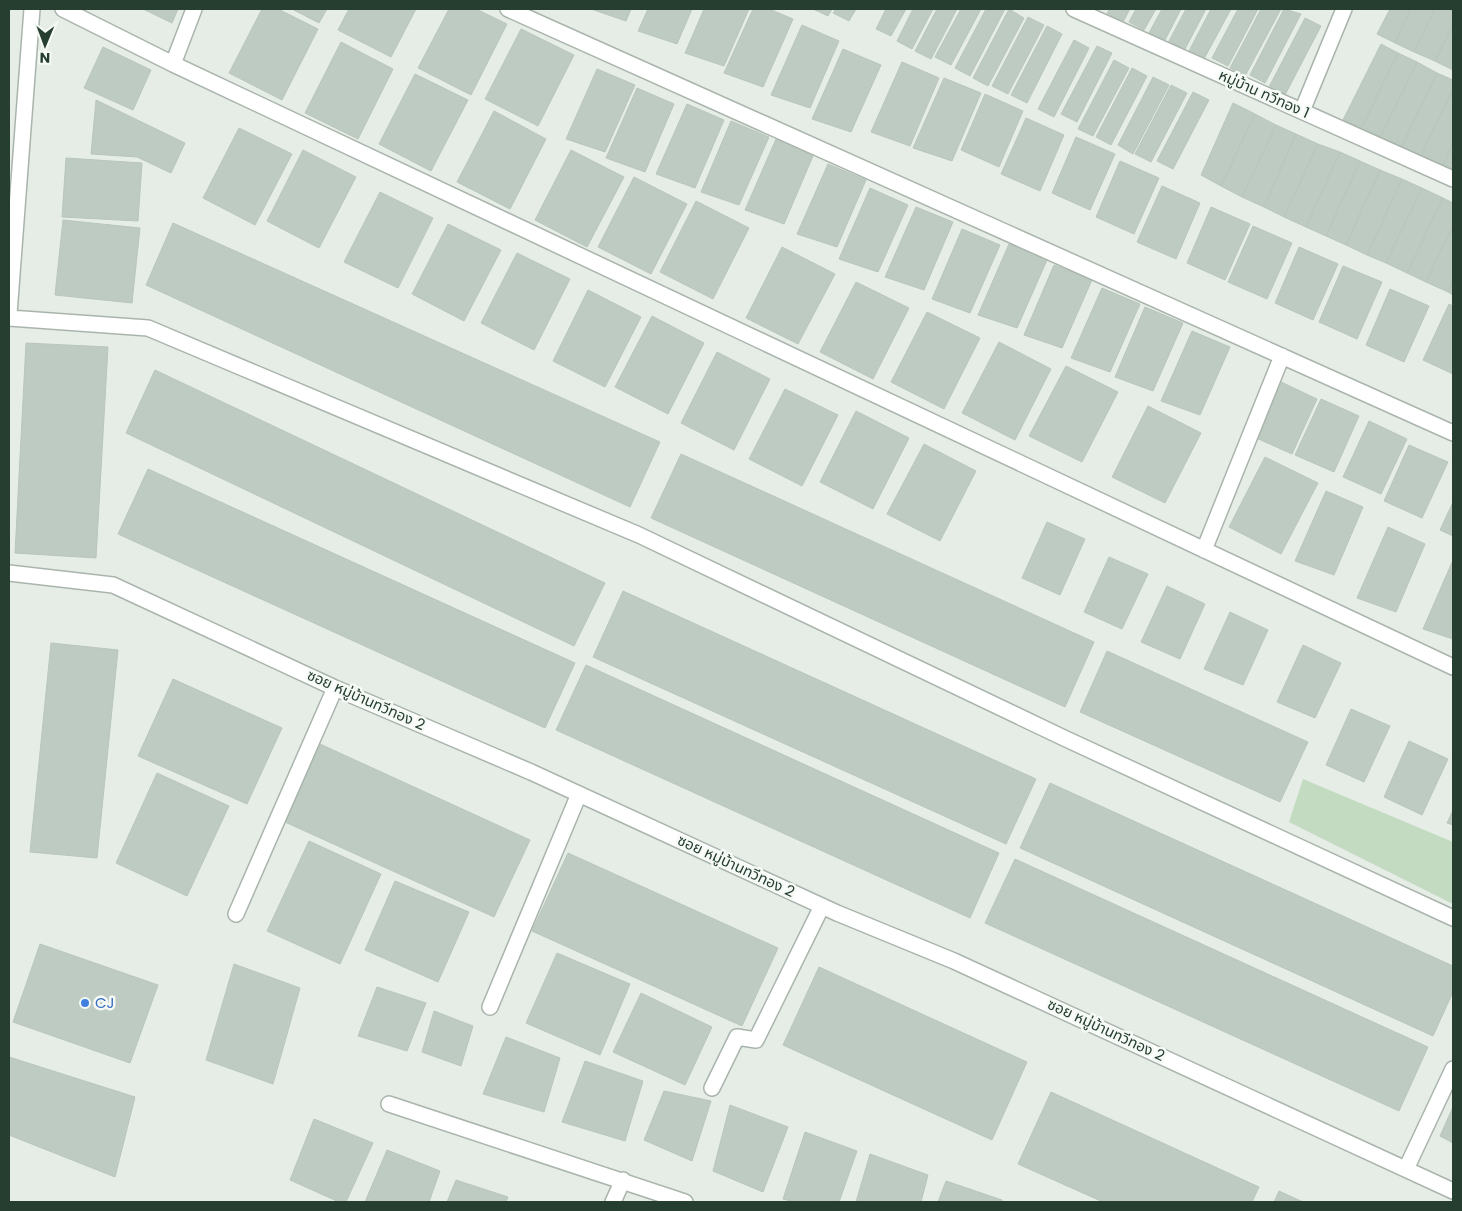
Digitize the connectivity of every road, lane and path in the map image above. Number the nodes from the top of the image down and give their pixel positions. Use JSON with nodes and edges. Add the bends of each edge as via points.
{"nodes":[{"id":1,"x":32,"y":9,"type":"edge"},
{"id":2,"x":63,"y":9,"type":"edge"},
{"id":3,"x":194,"y":9,"type":"edge"},
{"id":4,"x":508,"y":9,"type":"edge"},
{"id":5,"x":1074,"y":9,"type":"edge"},
{"id":6,"x":1344,"y":9,"type":"edge"},
{"id":7,"x":173,"y":64,"type":"junction"},
{"id":8,"x":1302,"y":111,"type":"junction"},
{"id":9,"x":1453,"y":179,"type":"edge"},
{"id":10,"x":9,"y":314,"type":"edge"},
{"id":11,"x":9,"y":318,"type":"edge"},
{"id":12,"x":1282,"y":356,"type":"junction"},
{"id":13,"x":1453,"y":432,"type":"edge"},
{"id":14,"x":1204,"y":550,"type":"junction"},
{"id":15,"x":9,"y":573,"type":"edge"},
{"id":16,"x":1453,"y":668,"type":"edge"},
{"id":17,"x":335,"y":688,"type":"junction"},
{"id":18,"x":579,"y":794,"type":"junction"},
{"id":19,"x":822,"y":906,"type":"junction"},
{"id":20,"x":236,"y":914,"type":"dead end"},
{"id":21,"x":1453,"y":918,"type":"edge"},
{"id":22,"x":490,"y":1007,"type":"dead end"},
{"id":23,"x":1453,"y":1069,"type":"edge"},
{"id":24,"x":712,"y":1088,"type":"dead end"},
{"id":25,"x":389,"y":1104,"type":"dead end"},
{"id":26,"x":1406,"y":1169,"type":"junction"},
{"id":27,"x":623,"y":1180,"type":"junction"},
{"id":28,"x":1453,"y":1192,"type":"edge"},
{"id":29,"x":613,"y":1202,"type":"edge"},
{"id":30,"x":685,"y":1202,"type":"edge"}],
"edges":[{"from":1,"to":10,"type":"street"},
{"from":2,"to":7,"type":"street"},
{"from":3,"to":7,"type":"street"},
{"from":4,"to":12,"type":"street"},
{"from":5,"to":8,"type":"street","name":"หมู่บ้าน ทวีทอง 1"},
{"from":6,"to":8,"type":"street"},
{"from":7,"to":14,"type":"street"},
{"from":8,"to":9,"type":"street","name":"หมู่บ้าน ทวีทอง 1"},
{"from":11,"to":21,"type":"street","via":[[148,328],[639,535],[1064,738]]},
{"from":12,"to":13,"type":"street"},
{"from":12,"to":14,"type":"street"},
{"from":14,"to":16,"type":"street"},
{"from":15,"to":17,"type":"street","name":"ซอย หมู่บ้านทวีทอง 2","via":[[113,586]]},
{"from":17,"to":18,"type":"street","name":"ซอย หมู่บ้านทวีทอง 2"},
{"from":17,"to":20,"type":"street"},
{"from":18,"to":19,"type":"street","name":"ซอย หมู่บ้านทวีทอง 2"},
{"from":18,"to":22,"type":"street"},
{"from":19,"to":24,"type":"street","via":[[756,1040],[737,1037]]},
{"from":19,"to":26,"type":"street","name":"ซอย หมู่บ้านทวีทอง 2","via":[[954,961]]},
{"from":23,"to":26,"type":"street"},
{"from":25,"to":27,"type":"street"},
{"from":26,"to":28,"type":"street","name":"ซอย หมู่บ้านทวีทอง 2"},
{"from":27,"to":29,"type":"street"},
{"from":27,"to":30,"type":"street"}]}
